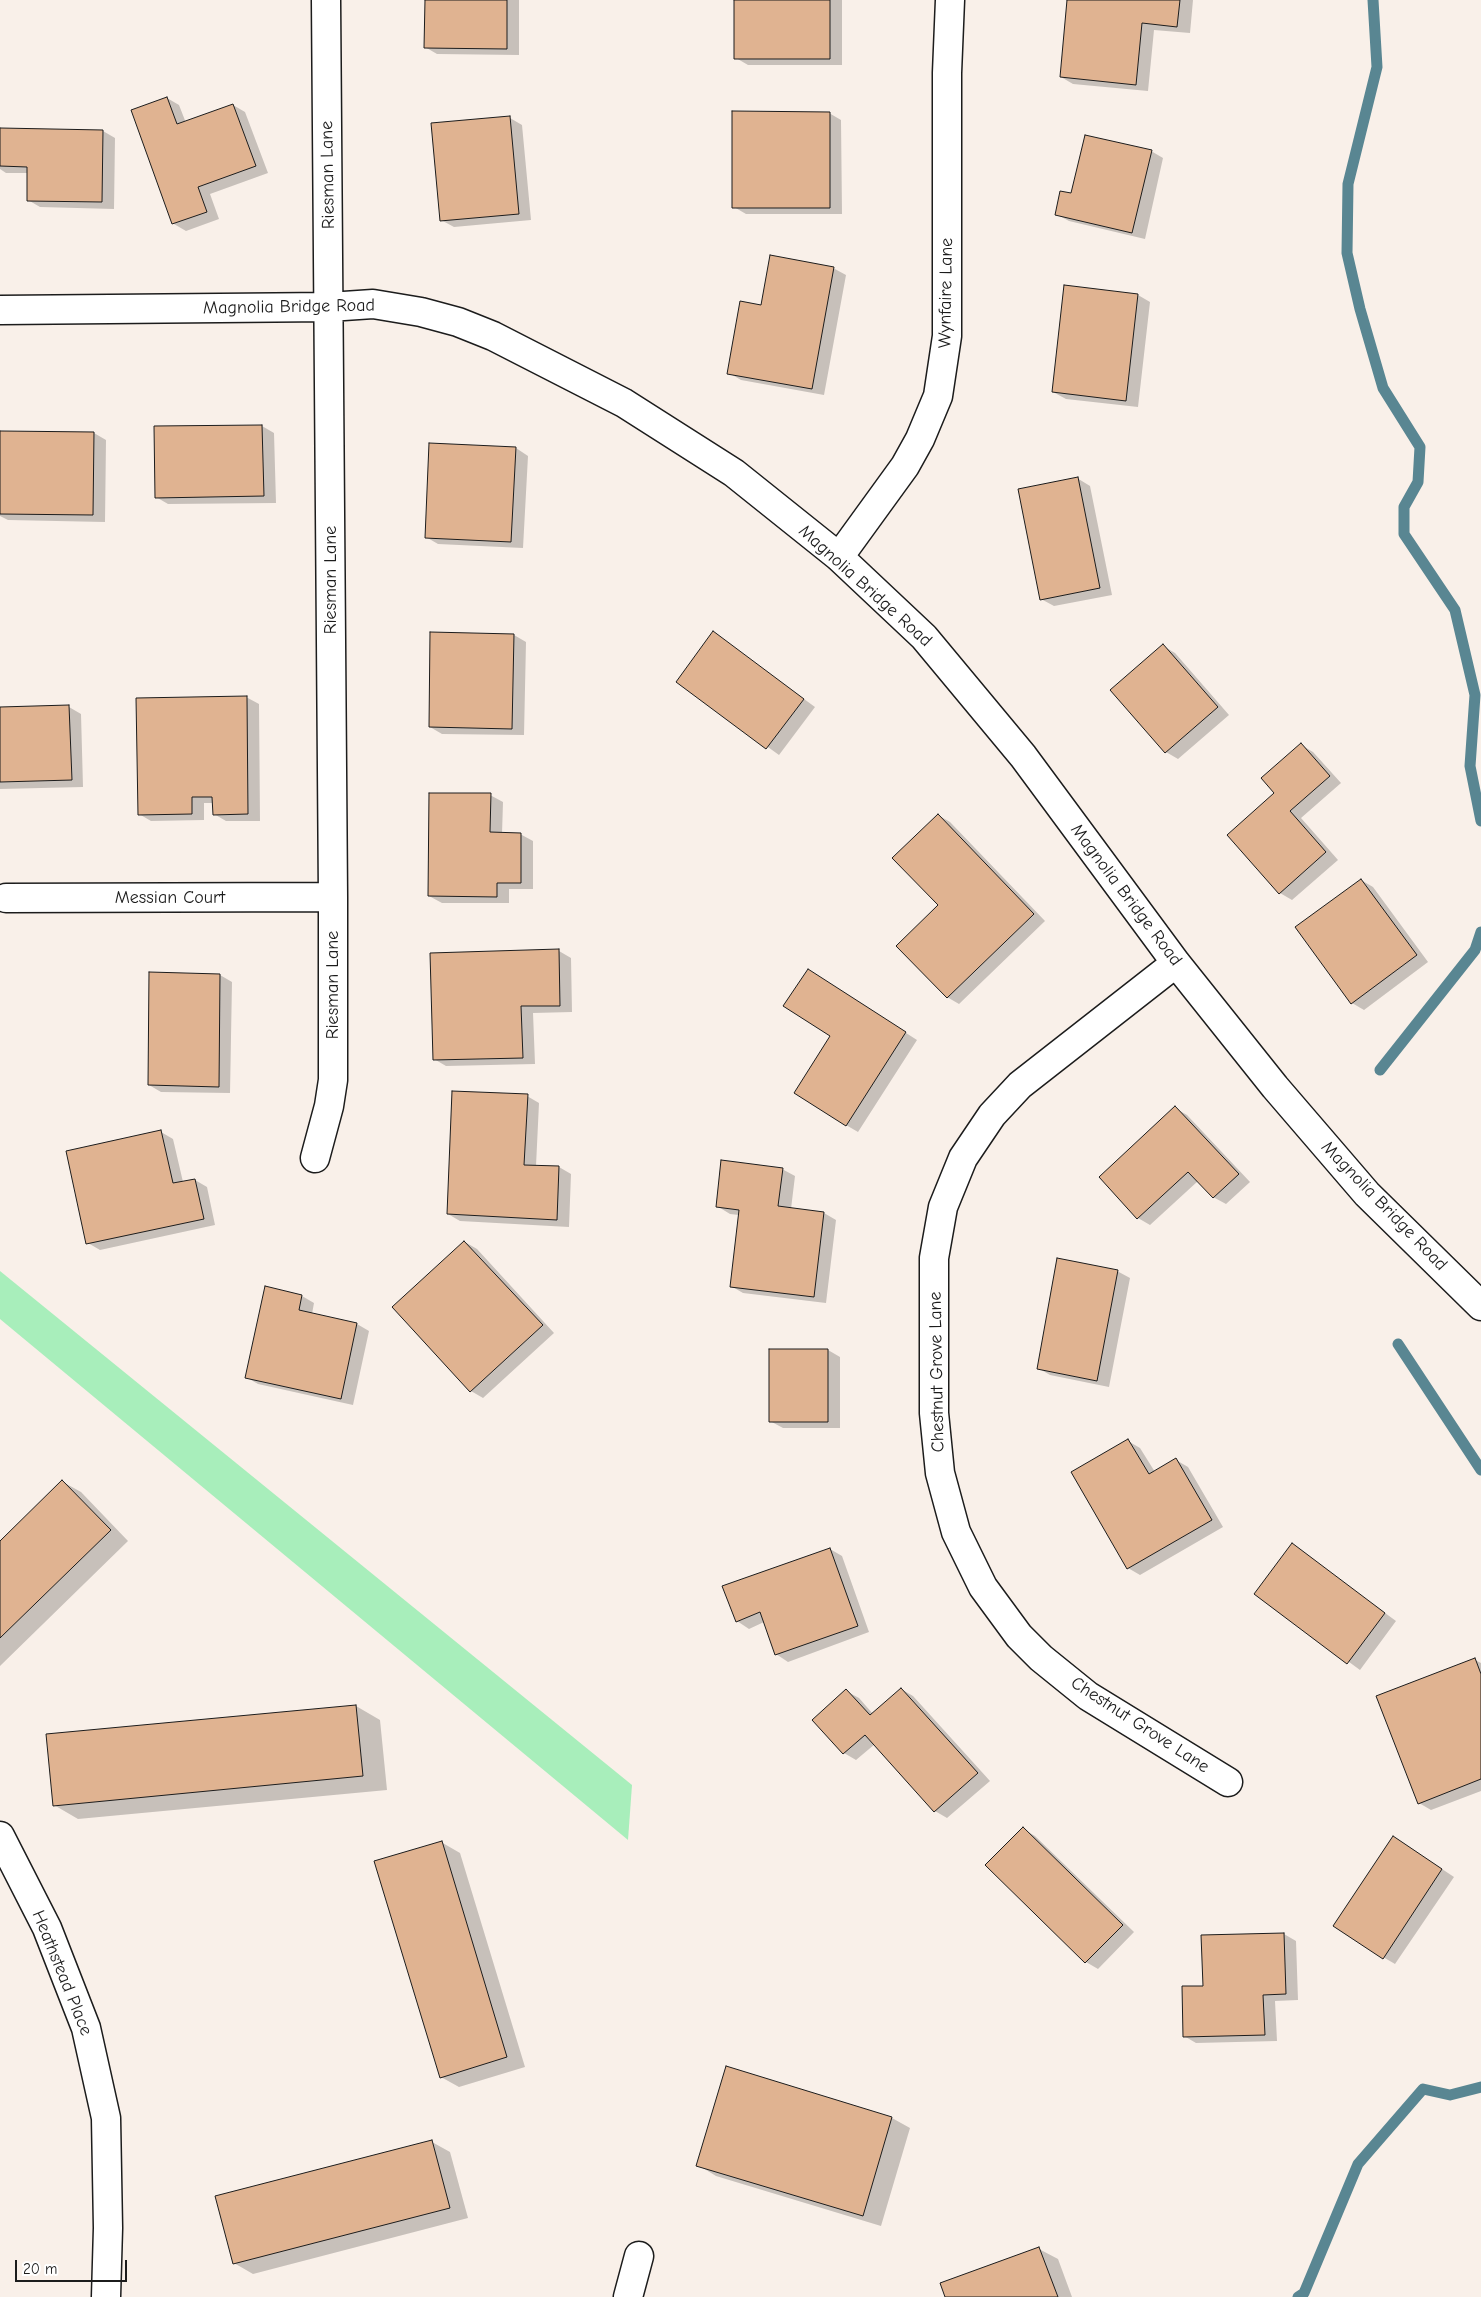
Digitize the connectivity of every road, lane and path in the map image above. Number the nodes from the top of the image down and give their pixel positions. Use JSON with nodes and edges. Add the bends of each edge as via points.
{"nodes":[{"id":1,"x":326,"y":0,"type":"edge"},
{"id":2,"x":950,"y":0,"type":"edge"},
{"id":3,"x":329,"y":308,"type":"junction"},
{"id":4,"x":0,"y":310,"type":"edge"},
{"id":5,"x":839,"y":557,"type":"junction"},
{"id":6,"x":333,"y":897,"type":"junction"},
{"id":7,"x":6,"y":898,"type":"dead end"},
{"id":8,"x":1176,"y":963,"type":"junction"},
{"id":9,"x":315,"y":1158,"type":"dead end"},
{"id":10,"x":1481,"y":1306,"type":"edge"},
{"id":11,"x":1228,"y":1782,"type":"dead end"},
{"id":12,"x":0,"y":1836,"type":"edge"},
{"id":13,"x":638,"y":2256,"type":"dead end"},
{"id":14,"x":106,"y":2297,"type":"edge"},
{"id":15,"x":628,"y":2297,"type":"edge"}],
"edges":[{"from":1,"to":3,"type":"street","name":"Riesman Lane"},
{"from":2,"to":5,"type":"street","name":"Wynfaire Lane","via":[[947,336],[938,396],[920,439],[904,466]]},
{"from":3,"to":4,"type":"street","name":"Magnolia Bridge Road"},
{"from":3,"to":5,"type":"street","name":"Magnolia Bridge Road","via":[[373,304],[421,312],[493,336],[624,403],[734,473]]},
{"from":3,"to":6,"type":"street","name":"Riesman Lane"},
{"from":5,"to":8,"type":"street","name":"Magnolia Bridge Road","via":[[930,644],[1023,756]]},
{"from":6,"to":7,"type":"street","name":"Messian Court"},
{"from":6,"to":9,"type":"street","name":"Riesman Lane","via":[[333,1080]]},
{"from":8,"to":10,"type":"street","name":"Magnolia Bridge Road","via":[[1275,1087],[1367,1194]]},
{"from":8,"to":11,"type":"street","name":"Chestnut Grove Lane","via":[[1020,1085],[992,1115],[963,1158],[944,1207],[934,1258],[934,1413],[940,1473],[956,1532],[983,1587],[1019,1636],[1088,1696]]},
{"from":12,"to":14,"type":"street","name":"Heathstead Place","via":[[47,1928],[86,2028],[106,2118]]},
{"from":13,"to":15,"type":"street"}]}
